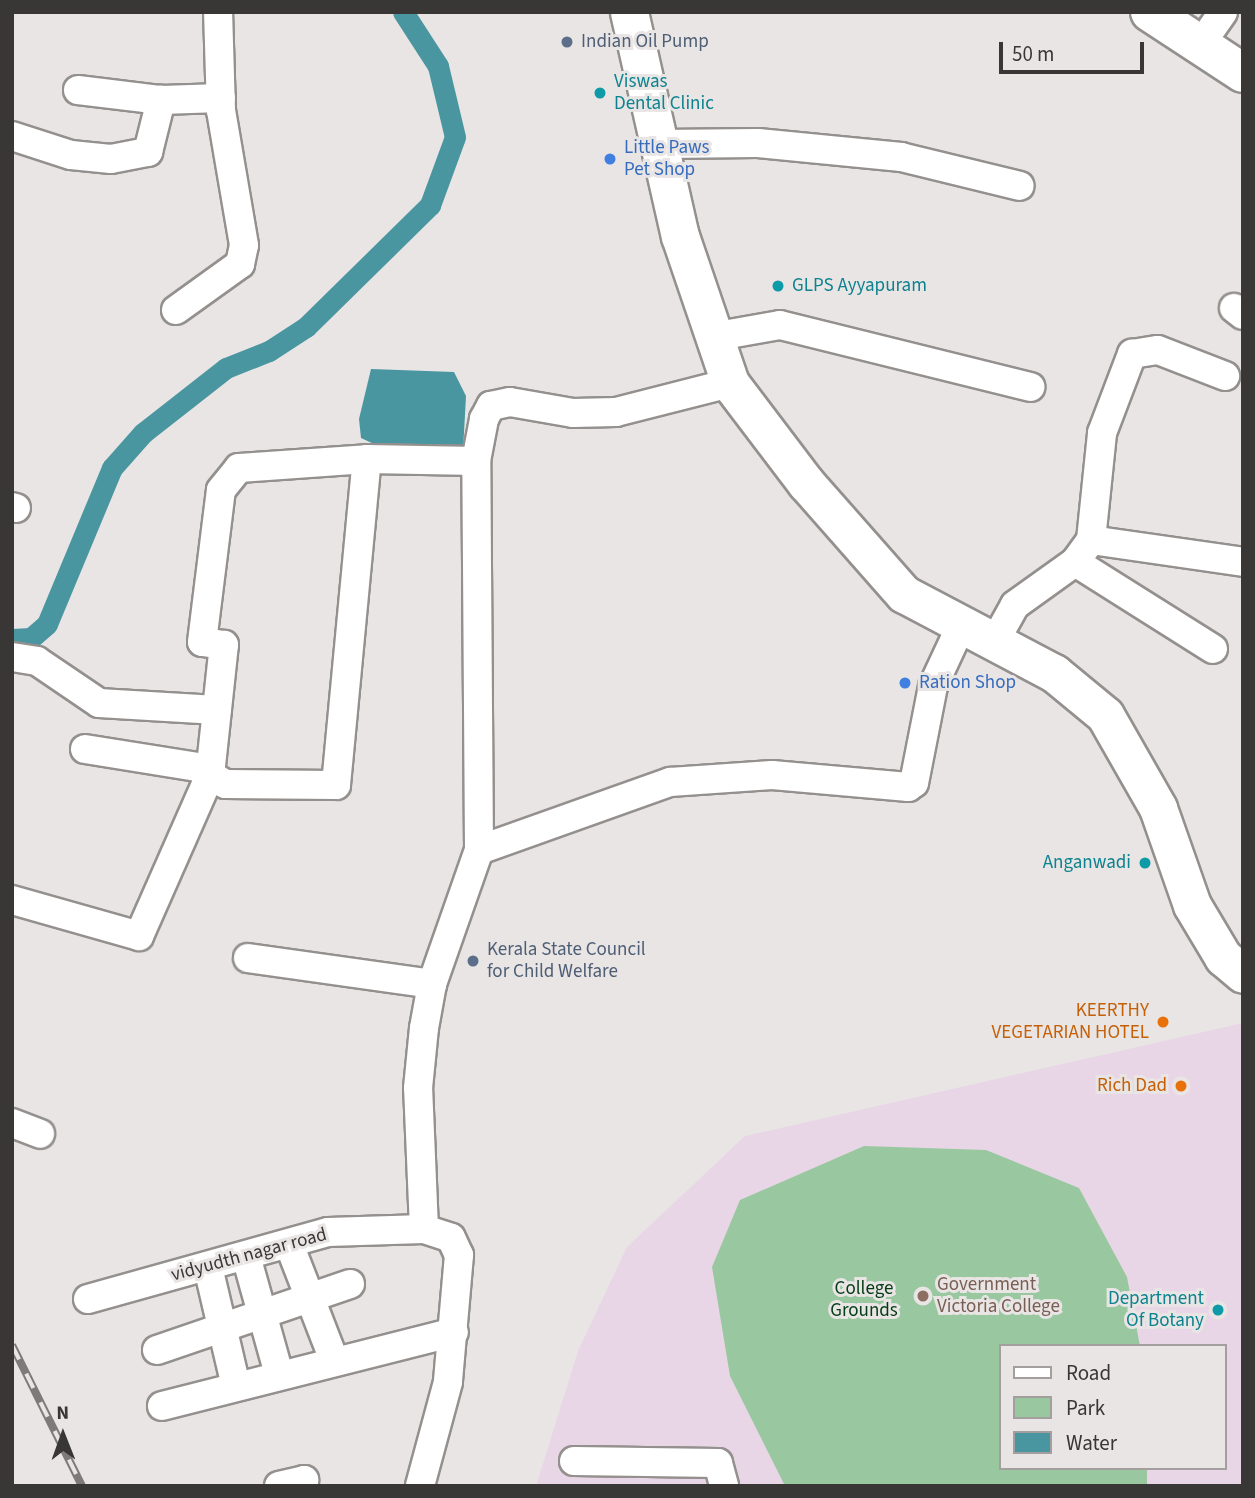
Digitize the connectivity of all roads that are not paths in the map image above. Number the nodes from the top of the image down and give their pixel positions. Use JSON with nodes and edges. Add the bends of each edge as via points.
{"nodes":[{"id":1,"x":218,"y":12,"type":"edge"},
{"id":2,"x":617,"y":12,"type":"edge"},
{"id":3,"x":1150,"y":12,"type":"edge"},
{"id":4,"x":1208,"y":17,"type":"edge"},
{"id":5,"x":633,"y":29,"type":"edge"},
{"id":6,"x":1243,"y":50,"type":"edge"},
{"id":7,"x":1243,"y":73,"type":"edge"},
{"id":8,"x":78,"y":90,"type":"dead end"},
{"id":9,"x":221,"y":97,"type":"junction"},
{"id":10,"x":161,"y":100,"type":"junction"},
{"id":11,"x":12,"y":136,"type":"edge"},
{"id":12,"x":659,"y":144,"type":"junction"},
{"id":13,"x":1020,"y":186,"type":"dead end"},
{"id":14,"x":176,"y":310,"type":"dead end"},
{"id":15,"x":712,"y":337,"type":"junction"},
{"id":16,"x":1224,"y":376,"type":"dead end"},
{"id":17,"x":730,"y":383,"type":"junction"},
{"id":18,"x":1030,"y":387,"type":"dead end"},
{"id":19,"x":367,"y":459,"type":"junction"},
{"id":20,"x":476,"y":461,"type":"junction"},
{"id":21,"x":1083,"y":551,"type":"junction"},
{"id":22,"x":1243,"y":562,"type":"edge"},
{"id":23,"x":961,"y":626,"type":"junction"},
{"id":24,"x":995,"y":641,"type":"junction"},
{"id":25,"x":1213,"y":649,"type":"dead end"},
{"id":26,"x":12,"y":657,"type":"edge"},
{"id":27,"x":217,"y":710,"type":"junction"},
{"id":28,"x":85,"y":749,"type":"dead end"},
{"id":29,"x":210,"y":775,"type":"junction"},
{"id":30,"x":478,"y":850,"type":"junction"},
{"id":31,"x":12,"y":900,"type":"edge"},
{"id":32,"x":248,"y":958,"type":"dead end"},
{"id":33,"x":1243,"y":974,"type":"edge"},
{"id":34,"x":432,"y":984,"type":"junction"},
{"id":35,"x":12,"y":1123,"type":"edge"},
{"id":36,"x":40,"y":1134,"type":"dead end"},
{"id":37,"x":424,"y":1229,"type":"junction"},
{"id":38,"x":289,"y":1244,"type":"junction"},
{"id":39,"x":246,"y":1256,"type":"junction"},
{"id":40,"x":208,"y":1267,"type":"junction"},
{"id":41,"x":350,"y":1284,"type":"dead end"},
{"id":42,"x":310,"y":1298,"type":"junction"},
{"id":43,"x":88,"y":1299,"type":"dead end"},
{"id":44,"x":262,"y":1315,"type":"junction"},
{"id":45,"x":223,"y":1328,"type":"junction"},
{"id":46,"x":454,"y":1332,"type":"junction"},
{"id":47,"x":157,"y":1350,"type":"dead end"},
{"id":48,"x":334,"y":1360,"type":"junction"},
{"id":49,"x":279,"y":1374,"type":"junction"},
{"id":50,"x":236,"y":1386,"type":"junction"},
{"id":51,"x":162,"y":1406,"type":"dead end"},
{"id":52,"x":574,"y":1461,"type":"dead end"},
{"id":53,"x":279,"y":1486,"type":"edge"},
{"id":54,"x":304,"y":1486,"type":"edge"},
{"id":55,"x":420,"y":1486,"type":"edge"},
{"id":56,"x":724,"y":1486,"type":"edge"}],
"edges":[{"from":1,"to":9,"type":"street"},
{"from":2,"to":5,"type":"main road"},
{"from":3,"to":7,"type":"highway"},
{"from":4,"to":6,"type":"highway"},
{"from":5,"to":12,"type":"main road"},
{"from":8,"to":10,"type":"street"},
{"from":9,"to":10,"type":"street"},
{"from":9,"to":14,"type":"street","via":[[244,245],[240,264]]},
{"from":10,"to":11,"type":"street","via":[[148,152],[111,159],[71,155]]},
{"from":12,"to":13,"type":"street","via":[[758,143],[901,157]]},
{"from":12,"to":15,"type":"main road"},
{"from":15,"to":17,"type":"main road"},
{"from":15,"to":18,"type":"street","via":[[780,325]]},
{"from":16,"to":21,"type":"street","via":[[1158,350],[1132,354],[1102,433]]},
{"from":17,"to":20,"type":"street","via":[[616,412],[573,413],[510,402],[491,406]]},
{"from":17,"to":23,"type":"main road","via":[[806,483],[904,594]]},
{"from":19,"to":20,"type":"street"},
{"from":19,"to":27,"type":"street","via":[[265,464],[228,476],[221,490],[202,642],[224,645]]},
{"from":19,"to":29,"type":"street","via":[[336,785],[225,784]]},
{"from":20,"to":30,"type":"street"},
{"from":21,"to":22,"type":"street"},
{"from":21,"to":24,"type":"street","via":[[1015,605]]},
{"from":21,"to":25,"type":"street"},
{"from":23,"to":24,"type":"main road"},
{"from":23,"to":30,"type":"street","via":[[933,686],[914,783],[908,787],[772,775],[670,782]]},
{"from":24,"to":33,"type":"main road","via":[[1054,673],[1105,715],[1158,808],[1192,905],[1223,957]]},
{"from":26,"to":27,"type":"street","via":[[37,662],[99,703]]},
{"from":27,"to":29,"type":"street"},
{"from":28,"to":29,"type":"street"},
{"from":29,"to":31,"type":"street","via":[[139,936]]},
{"from":30,"to":34,"type":"street"},
{"from":32,"to":34,"type":"street"},
{"from":34,"to":37,"type":"street","via":[[418,1088]]},
{"from":35,"to":36,"type":"street"},
{"from":37,"to":38,"type":"street","name":"vidyudth nagar road","via":[[328,1232]]},
{"from":37,"to":46,"type":"street","name":"vidyudth nagar road","via":[[451,1238],[459,1255]]},
{"from":38,"to":39,"type":"street","name":"vidyudth nagar road"},
{"from":38,"to":42,"type":"street"},
{"from":39,"to":40,"type":"street","name":"vidyudth nagar road"},
{"from":39,"to":44,"type":"street"},
{"from":40,"to":43,"type":"street","name":"vidyudth nagar road"},
{"from":40,"to":45,"type":"street"},
{"from":41,"to":42,"type":"street"},
{"from":42,"to":44,"type":"street"},
{"from":42,"to":48,"type":"street"},
{"from":44,"to":45,"type":"street"},
{"from":44,"to":49,"type":"street"},
{"from":45,"to":47,"type":"street"},
{"from":45,"to":50,"type":"street"},
{"from":46,"to":48,"type":"street"},
{"from":46,"to":55,"type":"street","name":"vidyudth nagar road"},
{"from":48,"to":49,"type":"street"},
{"from":49,"to":50,"type":"street"},
{"from":50,"to":51,"type":"street"},
{"from":52,"to":56,"type":"street","via":[[718,1463]]},
{"from":53,"to":54,"type":"street","via":[[304,1480]]}]}
